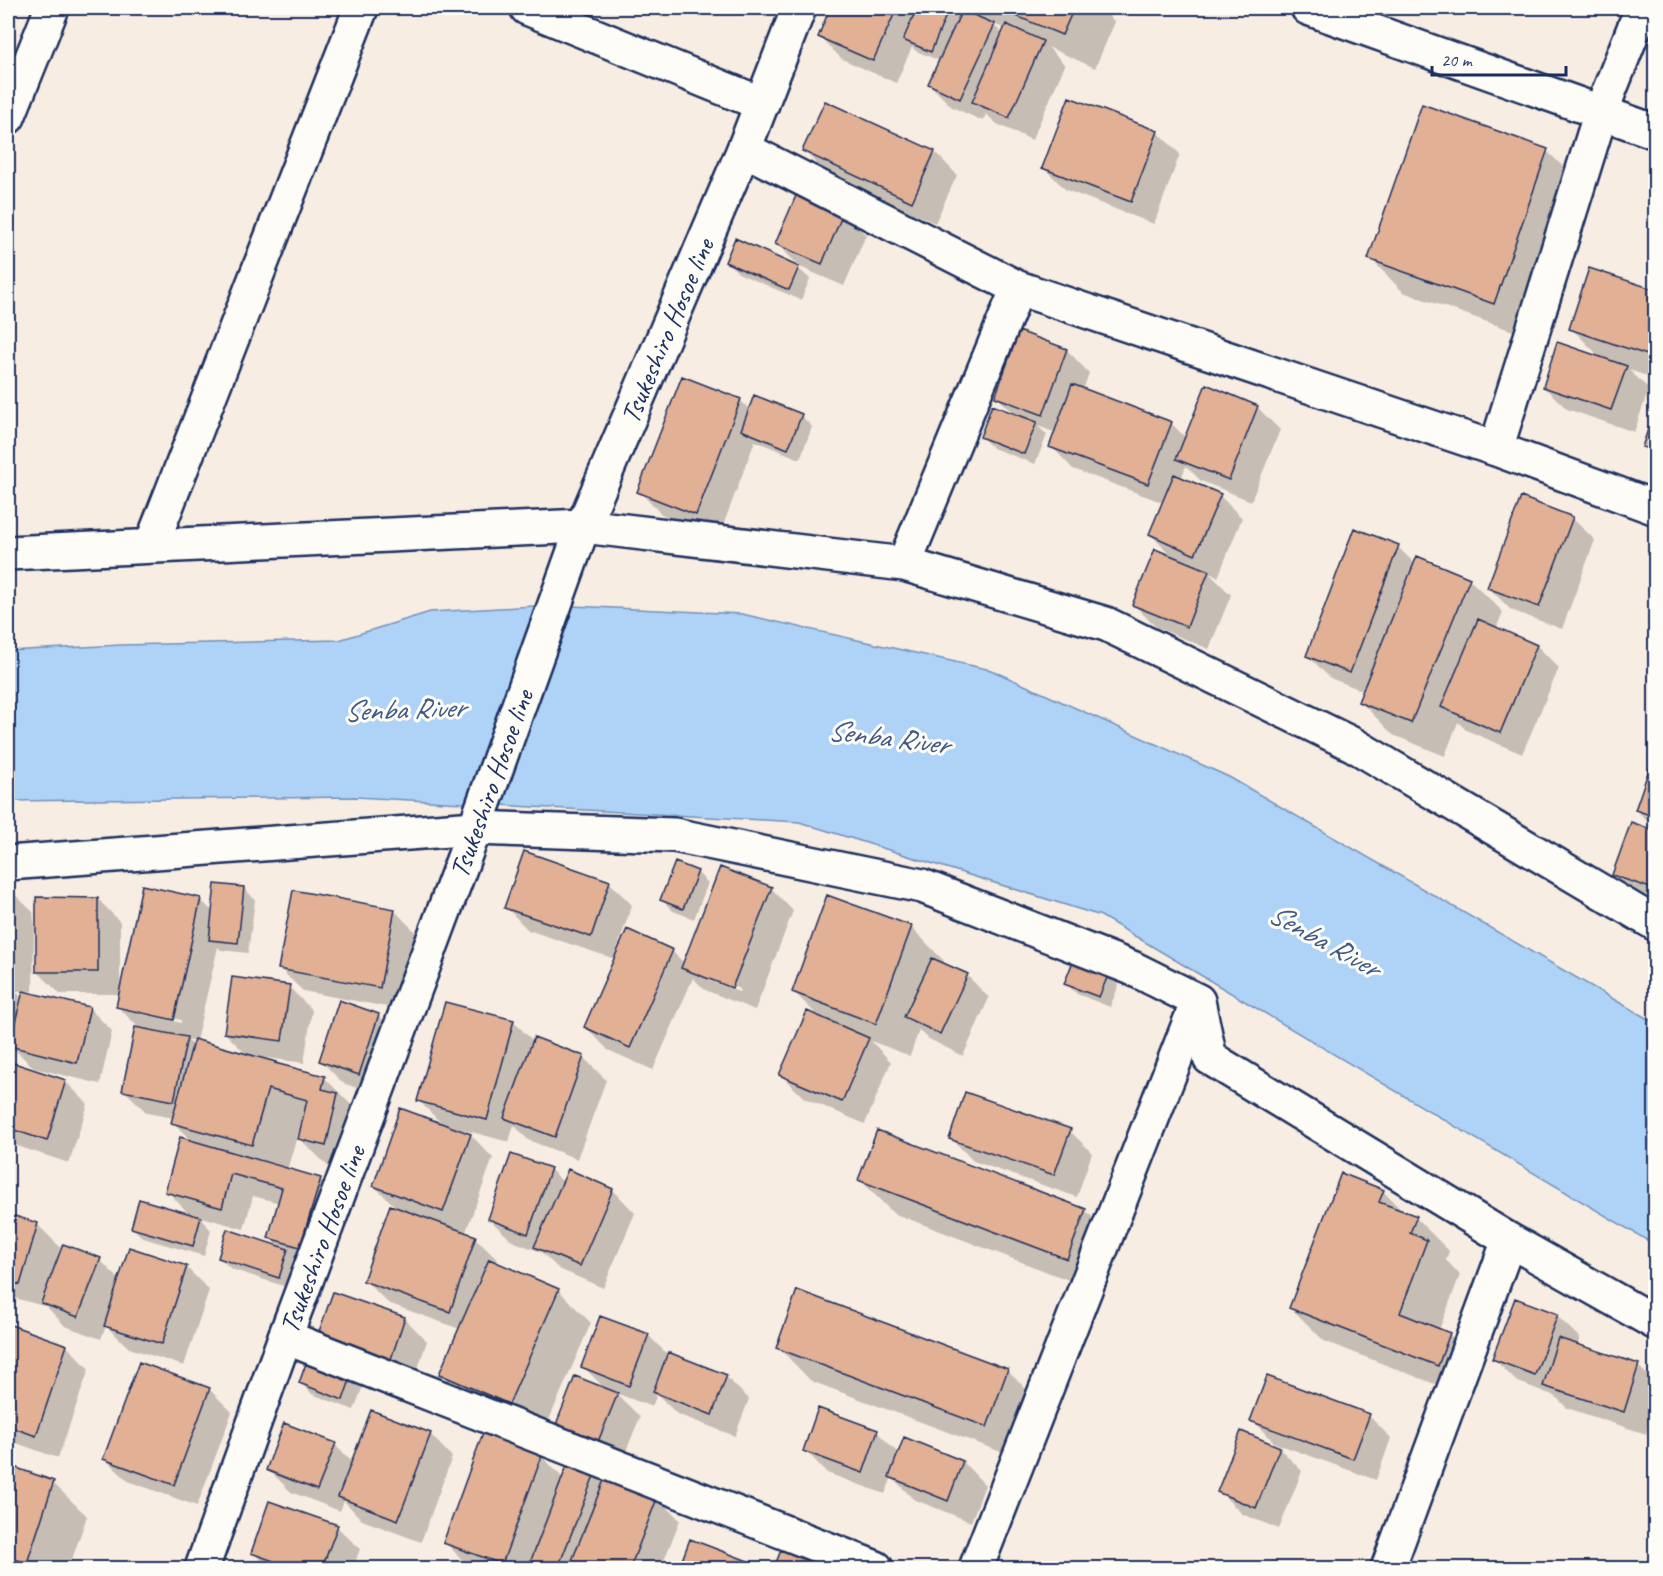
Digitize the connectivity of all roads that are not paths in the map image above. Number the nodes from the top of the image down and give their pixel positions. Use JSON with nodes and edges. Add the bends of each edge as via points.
{"nodes":[{"id":1,"x":52,"y":8,"type":"edge"},
{"id":2,"x":361,"y":8,"type":"edge"},
{"id":3,"x":527,"y":8,"type":"edge"},
{"id":4,"x":799,"y":8,"type":"edge"},
{"id":5,"x":1308,"y":8,"type":"edge"},
{"id":6,"x":1641,"y":8,"type":"edge"},
{"id":7,"x":762,"y":104,"type":"junction"},
{"id":8,"x":1601,"y":112,"type":"junction"},
{"id":9,"x":8,"y":117,"type":"edge"},
{"id":10,"x":1656,"y":132,"type":"edge"},
{"id":11,"x":744,"y":149,"type":"junction"},
{"id":12,"x":1018,"y":288,"type":"junction"},
{"id":13,"x":1496,"y":449,"type":"junction"},
{"id":14,"x":1656,"y":508,"type":"edge"},
{"id":15,"x":583,"y":526,"type":"junction"},
{"id":16,"x":151,"y":546,"type":"junction"},
{"id":17,"x":8,"y":553,"type":"edge"},
{"id":18,"x":904,"y":564,"type":"junction"},
{"id":19,"x":478,"y":820,"type":"junction"},
{"id":20,"x":8,"y":862,"type":"edge"},
{"id":21,"x":1656,"y":924,"type":"edge"},
{"id":22,"x":1198,"y":1001,"type":"junction"},
{"id":23,"x":1509,"y":1240,"type":"junction"},
{"id":24,"x":1656,"y":1323,"type":"edge"},
{"id":25,"x":285,"y":1337,"type":"junction"},
{"id":26,"x":202,"y":1569,"type":"edge"},
{"id":27,"x":876,"y":1569,"type":"edge"},
{"id":28,"x":976,"y":1569,"type":"edge"},
{"id":29,"x":1388,"y":1569,"type":"edge"}],
"edges":[{"from":1,"to":9,"type":"street"},
{"from":2,"to":16,"type":"street"},
{"from":3,"to":7,"type":"street"},
{"from":4,"to":7,"type":"street","name":"Tsukeshiro Hosoe line"},
{"from":5,"to":8,"type":"street"},
{"from":6,"to":8,"type":"street"},
{"from":7,"to":11,"type":"street","name":"Tsukeshiro Hosoe line"},
{"from":8,"to":10,"type":"street"},
{"from":8,"to":13,"type":"street"},
{"from":11,"to":12,"type":"street"},
{"from":11,"to":15,"type":"street","name":"Tsukeshiro Hosoe line"},
{"from":12,"to":13,"type":"street"},
{"from":12,"to":18,"type":"street"},
{"from":13,"to":14,"type":"street"},
{"from":15,"to":16,"type":"street"},
{"from":15,"to":18,"type":"street"},
{"from":15,"to":19,"type":"street","name":"Tsukeshiro Hosoe line"},
{"from":16,"to":17,"type":"street"},
{"from":18,"to":21,"type":"street","via":[[1106,624],[1354,745]]},
{"from":19,"to":20,"type":"street"},
{"from":19,"to":22,"type":"street","via":[[674,835],[922,886],[1132,968]]},
{"from":19,"to":25,"type":"street","name":"Tsukeshiro Hosoe line"},
{"from":22,"to":23,"type":"street","via":[[1210,1058]]},
{"from":22,"to":28,"type":"street"},
{"from":23,"to":24,"type":"street"},
{"from":23,"to":29,"type":"street"},
{"from":25,"to":26,"type":"street","name":"Tsukeshiro Hosoe line"},
{"from":25,"to":27,"type":"street"}]}
